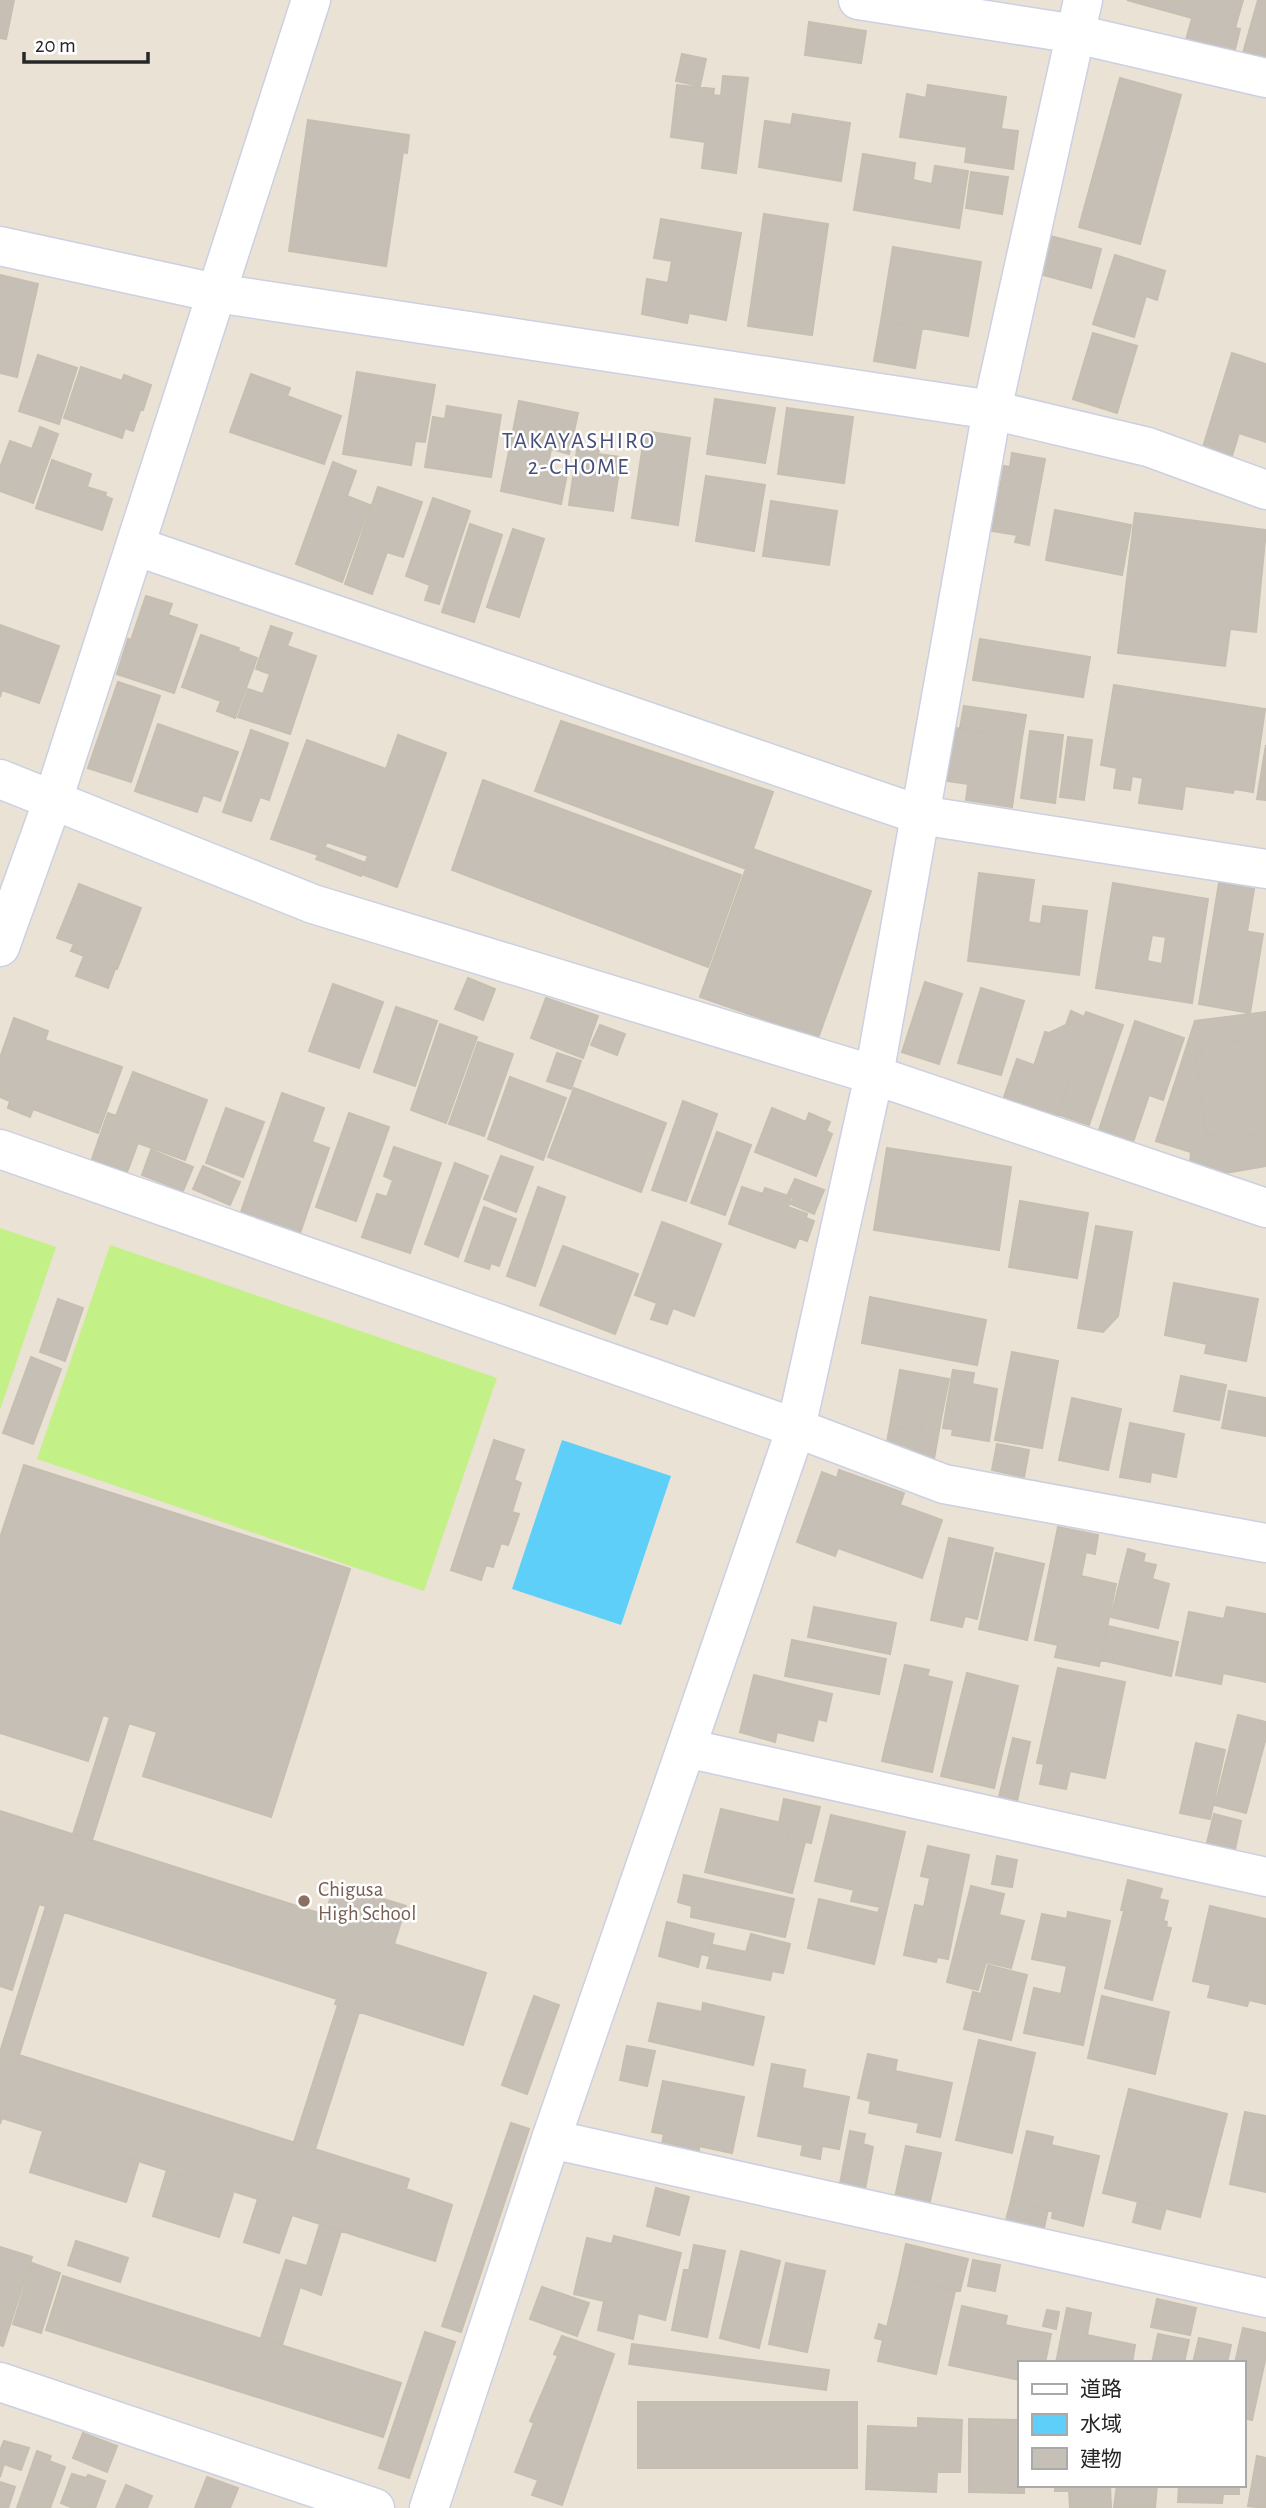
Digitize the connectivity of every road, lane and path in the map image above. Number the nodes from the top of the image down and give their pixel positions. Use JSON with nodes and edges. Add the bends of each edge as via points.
{"nodes":[{"id":1,"x":311,"y":0,"type":"edge"},
{"id":2,"x":858,"y":0,"type":"edge"},
{"id":3,"x":1079,"y":17,"type":"edge"},
{"id":4,"x":1266,"y":78,"type":"edge"},
{"id":5,"x":0,"y":246,"type":"edge"},
{"id":6,"x":216,"y":293,"type":"junction"},
{"id":7,"x":992,"y":410,"type":"junction"},
{"id":8,"x":1266,"y":490,"type":"edge"},
{"id":9,"x":135,"y":546,"type":"junction"},
{"id":10,"x":0,"y":779,"type":"edge"},
{"id":11,"x":53,"y":800,"type":"junction"},
{"id":12,"x":920,"y":815,"type":"junction"},
{"id":13,"x":1266,"y":869,"type":"edge"},
{"id":14,"x":0,"y":947,"type":"edge"},
{"id":15,"x":874,"y":1076,"type":"junction"},
{"id":16,"x":0,"y":1149,"type":"edge"},
{"id":17,"x":1266,"y":1208,"type":"edge"},
{"id":18,"x":796,"y":1429,"type":"junction"},
{"id":19,"x":1266,"y":1543,"type":"edge"},
{"id":20,"x":686,"y":1748,"type":"junction"},
{"id":21,"x":1266,"y":1877,"type":"edge"},
{"id":22,"x":551,"y":2139,"type":"junction"},
{"id":23,"x":1266,"y":2298,"type":"edge"},
{"id":24,"x":0,"y":2382,"type":"edge"},
{"id":25,"x":375,"y":2508,"type":"edge"},
{"id":26,"x":429,"y":2508,"type":"edge"}],
"edges":[{"from":1,"to":6,"type":"street"},
{"from":2,"to":3,"type":"street"},
{"from":3,"to":4,"type":"street"},
{"from":3,"to":7,"type":"street"},
{"from":5,"to":6,"type":"street"},
{"from":6,"to":7,"type":"street"},
{"from":6,"to":9,"type":"street"},
{"from":7,"to":8,"type":"street","via":[[1148,447]]},
{"from":7,"to":12,"type":"street"},
{"from":9,"to":11,"type":"street"},
{"from":9,"to":12,"type":"street"},
{"from":10,"to":11,"type":"street"},
{"from":11,"to":14,"type":"street"},
{"from":11,"to":15,"type":"street","via":[[313,904]]},
{"from":12,"to":13,"type":"street"},
{"from":12,"to":15,"type":"street"},
{"from":15,"to":17,"type":"street"},
{"from":15,"to":18,"type":"street"},
{"from":16,"to":18,"type":"street"},
{"from":18,"to":19,"type":"street","via":[[944,1484]]},
{"from":18,"to":20,"type":"street"},
{"from":20,"to":21,"type":"street"},
{"from":20,"to":22,"type":"street"},
{"from":22,"to":23,"type":"street"},
{"from":22,"to":26,"type":"street"},
{"from":24,"to":25,"type":"street"}]}
